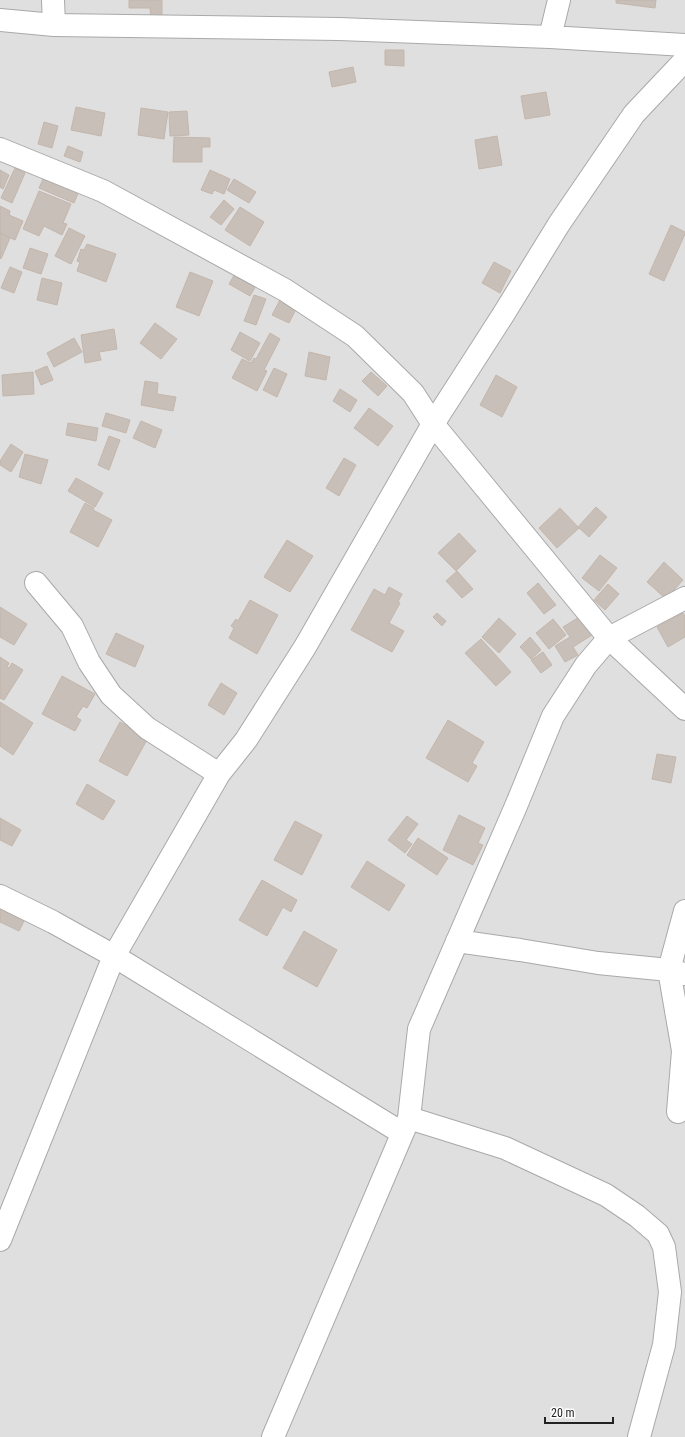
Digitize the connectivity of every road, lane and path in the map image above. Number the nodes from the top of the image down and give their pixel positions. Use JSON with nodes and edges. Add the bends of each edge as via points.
{"nodes":[{"id":1,"x":53,"y":0,"type":"edge"},
{"id":2,"x":559,"y":0,"type":"edge"},
{"id":3,"x":0,"y":20,"type":"edge"},
{"id":4,"x":54,"y":25,"type":"junction"},
{"id":5,"x":550,"y":37,"type":"junction"},
{"id":6,"x":685,"y":44,"type":"edge"},
{"id":7,"x":685,"y":60,"type":"edge"},
{"id":8,"x":0,"y":149,"type":"edge"},
{"id":9,"x":433,"y":424,"type":"junction"},
{"id":10,"x":36,"y":583,"type":"dead end"},
{"id":11,"x":685,"y":598,"type":"edge"},
{"id":12,"x":609,"y":638,"type":"junction"},
{"id":13,"x":685,"y":709,"type":"edge"},
{"id":14,"x":219,"y":774,"type":"junction"},
{"id":15,"x":0,"y":896,"type":"edge"},
{"id":16,"x":685,"y":911,"type":"edge"},
{"id":17,"x":457,"y":941,"type":"junction"},
{"id":18,"x":114,"y":956,"type":"junction"},
{"id":19,"x":677,"y":972,"type":"edge"},
{"id":20,"x":678,"y":1112,"type":"dead end"},
{"id":21,"x":406,"y":1126,"type":"junction"},
{"id":22,"x":0,"y":1240,"type":"edge"},
{"id":23,"x":273,"y":1437,"type":"edge"},
{"id":24,"x":639,"y":1437,"type":"edge"}],
"edges":[{"from":1,"to":4,"type":"street"},
{"from":2,"to":5,"type":"street"},
{"from":3,"to":4,"type":"street"},
{"from":4,"to":5,"type":"street","via":[[339,29]]},
{"from":5,"to":6,"type":"street"},
{"from":7,"to":9,"type":"street","via":[[634,114],[559,224]]},
{"from":8,"to":9,"type":"street","via":[[103,191],[285,290],[355,336],[413,392]]},
{"from":9,"to":12,"type":"street"},
{"from":9,"to":14,"type":"street","via":[[305,647],[246,740]]},
{"from":10,"to":14,"type":"street","via":[[72,626],[90,662],[111,695],[147,728]]},
{"from":11,"to":12,"type":"street"},
{"from":12,"to":13,"type":"street"},
{"from":12,"to":17,"type":"street","via":[[586,665],[553,716]]},
{"from":14,"to":18,"type":"street"},
{"from":15,"to":18,"type":"street"},
{"from":16,"to":19,"type":"street"},
{"from":17,"to":19,"type":"street","via":[[598,963]]},
{"from":17,"to":21,"type":"street","via":[[419,1029]]},
{"from":18,"to":21,"type":"street"},
{"from":18,"to":22,"type":"street"},
{"from":19,"to":20,"type":"street","via":[[683,1051]]},
{"from":21,"to":23,"type":"street"},
{"from":21,"to":24,"type":"street","via":[[505,1148],[606,1194],[658,1234],[664,1247],[670,1292],[664,1346]]}]}
